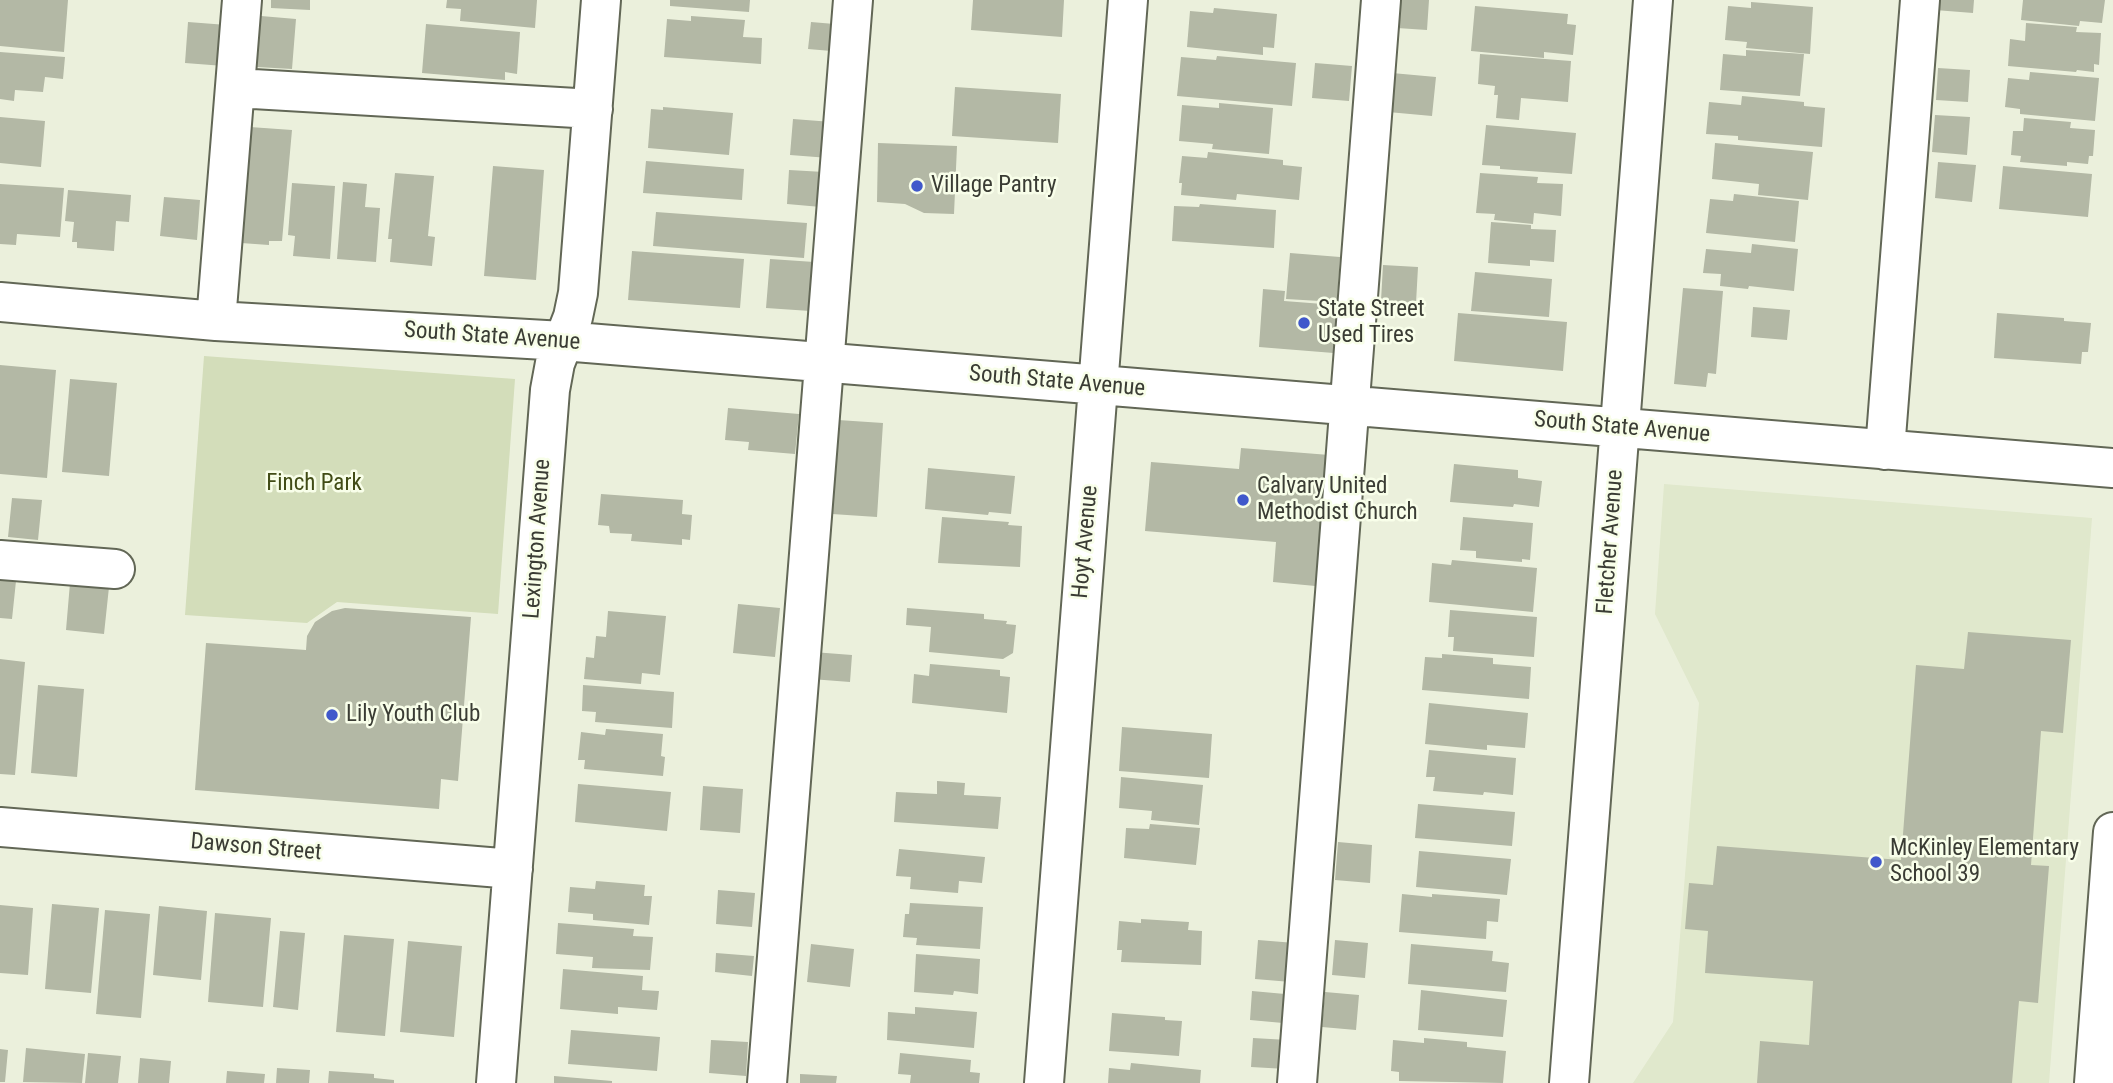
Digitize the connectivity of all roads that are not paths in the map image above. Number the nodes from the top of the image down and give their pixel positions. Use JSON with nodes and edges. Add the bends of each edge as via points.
{"nodes":[{"id":1,"x":242,"y":0,"type":"edge"},
{"id":2,"x":601,"y":0,"type":"edge"},
{"id":3,"x":853,"y":0,"type":"edge"},
{"id":4,"x":1128,"y":0,"type":"edge"},
{"id":5,"x":1381,"y":0,"type":"edge"},
{"id":6,"x":1653,"y":0,"type":"edge"},
{"id":7,"x":1920,"y":0,"type":"edge"},
{"id":8,"x":236,"y":88,"type":"junction"},
{"id":9,"x":593,"y":109,"type":"junction"},
{"id":10,"x":0,"y":302,"type":"edge"},
{"id":11,"x":216,"y":321,"type":"junction"},
{"id":12,"x":563,"y":341,"type":"junction"},
{"id":13,"x":824,"y":363,"type":"junction"},
{"id":14,"x":1098,"y":386,"type":"junction"},
{"id":15,"x":1350,"y":406,"type":"junction"},
{"id":16,"x":1620,"y":428,"type":"junction"},
{"id":17,"x":1885,"y":450,"type":"junction"},
{"id":18,"x":2113,"y":468,"type":"edge"},
{"id":19,"x":0,"y":560,"type":"edge"},
{"id":20,"x":115,"y":569,"type":"dead end"},
{"id":21,"x":0,"y":827,"type":"edge"},
{"id":22,"x":2113,"y":832,"type":"edge"},
{"id":23,"x":513,"y":869,"type":"junction"},
{"id":24,"x":496,"y":1083,"type":"edge"},
{"id":25,"x":767,"y":1083,"type":"edge"},
{"id":26,"x":1044,"y":1083,"type":"edge"},
{"id":27,"x":1297,"y":1083,"type":"edge"},
{"id":28,"x":1569,"y":1083,"type":"edge"},
{"id":29,"x":2094,"y":1083,"type":"edge"}],
"edges":[{"from":1,"to":8,"type":"street"},
{"from":2,"to":9,"type":"street","name":"Lexington Avenue"},
{"from":3,"to":13,"type":"street"},
{"from":4,"to":14,"type":"street","name":"Hoyt Avenue"},
{"from":5,"to":15,"type":"street"},
{"from":6,"to":16,"type":"street","name":"Fletcher Avenue"},
{"from":7,"to":17,"type":"street"},
{"from":8,"to":9,"type":"street"},
{"from":8,"to":11,"type":"street"},
{"from":9,"to":12,"type":"street","name":"Lexington Avenue","via":[[578,293]]},
{"from":10,"to":11,"type":"street","name":"South State Avenue"},
{"from":11,"to":12,"type":"street","name":"South State Avenue"},
{"from":12,"to":13,"type":"street","name":"South State Avenue"},
{"from":12,"to":23,"type":"street","name":"Lexington Avenue","via":[[550,390]]},
{"from":13,"to":14,"type":"street","name":"South State Avenue"},
{"from":13,"to":25,"type":"street"},
{"from":14,"to":15,"type":"street","name":"South State Avenue"},
{"from":14,"to":26,"type":"street","name":"Hoyt Avenue"},
{"from":15,"to":16,"type":"street","name":"South State Avenue"},
{"from":15,"to":27,"type":"street"},
{"from":16,"to":17,"type":"street","name":"South State Avenue"},
{"from":16,"to":28,"type":"street","name":"Fletcher Avenue"},
{"from":17,"to":18,"type":"street","name":"South State Avenue"},
{"from":19,"to":20,"type":"street"},
{"from":21,"to":23,"type":"street","name":"Dawson Street"},
{"from":22,"to":29,"type":"street"},
{"from":23,"to":24,"type":"street","name":"Lexington Avenue"}]}
